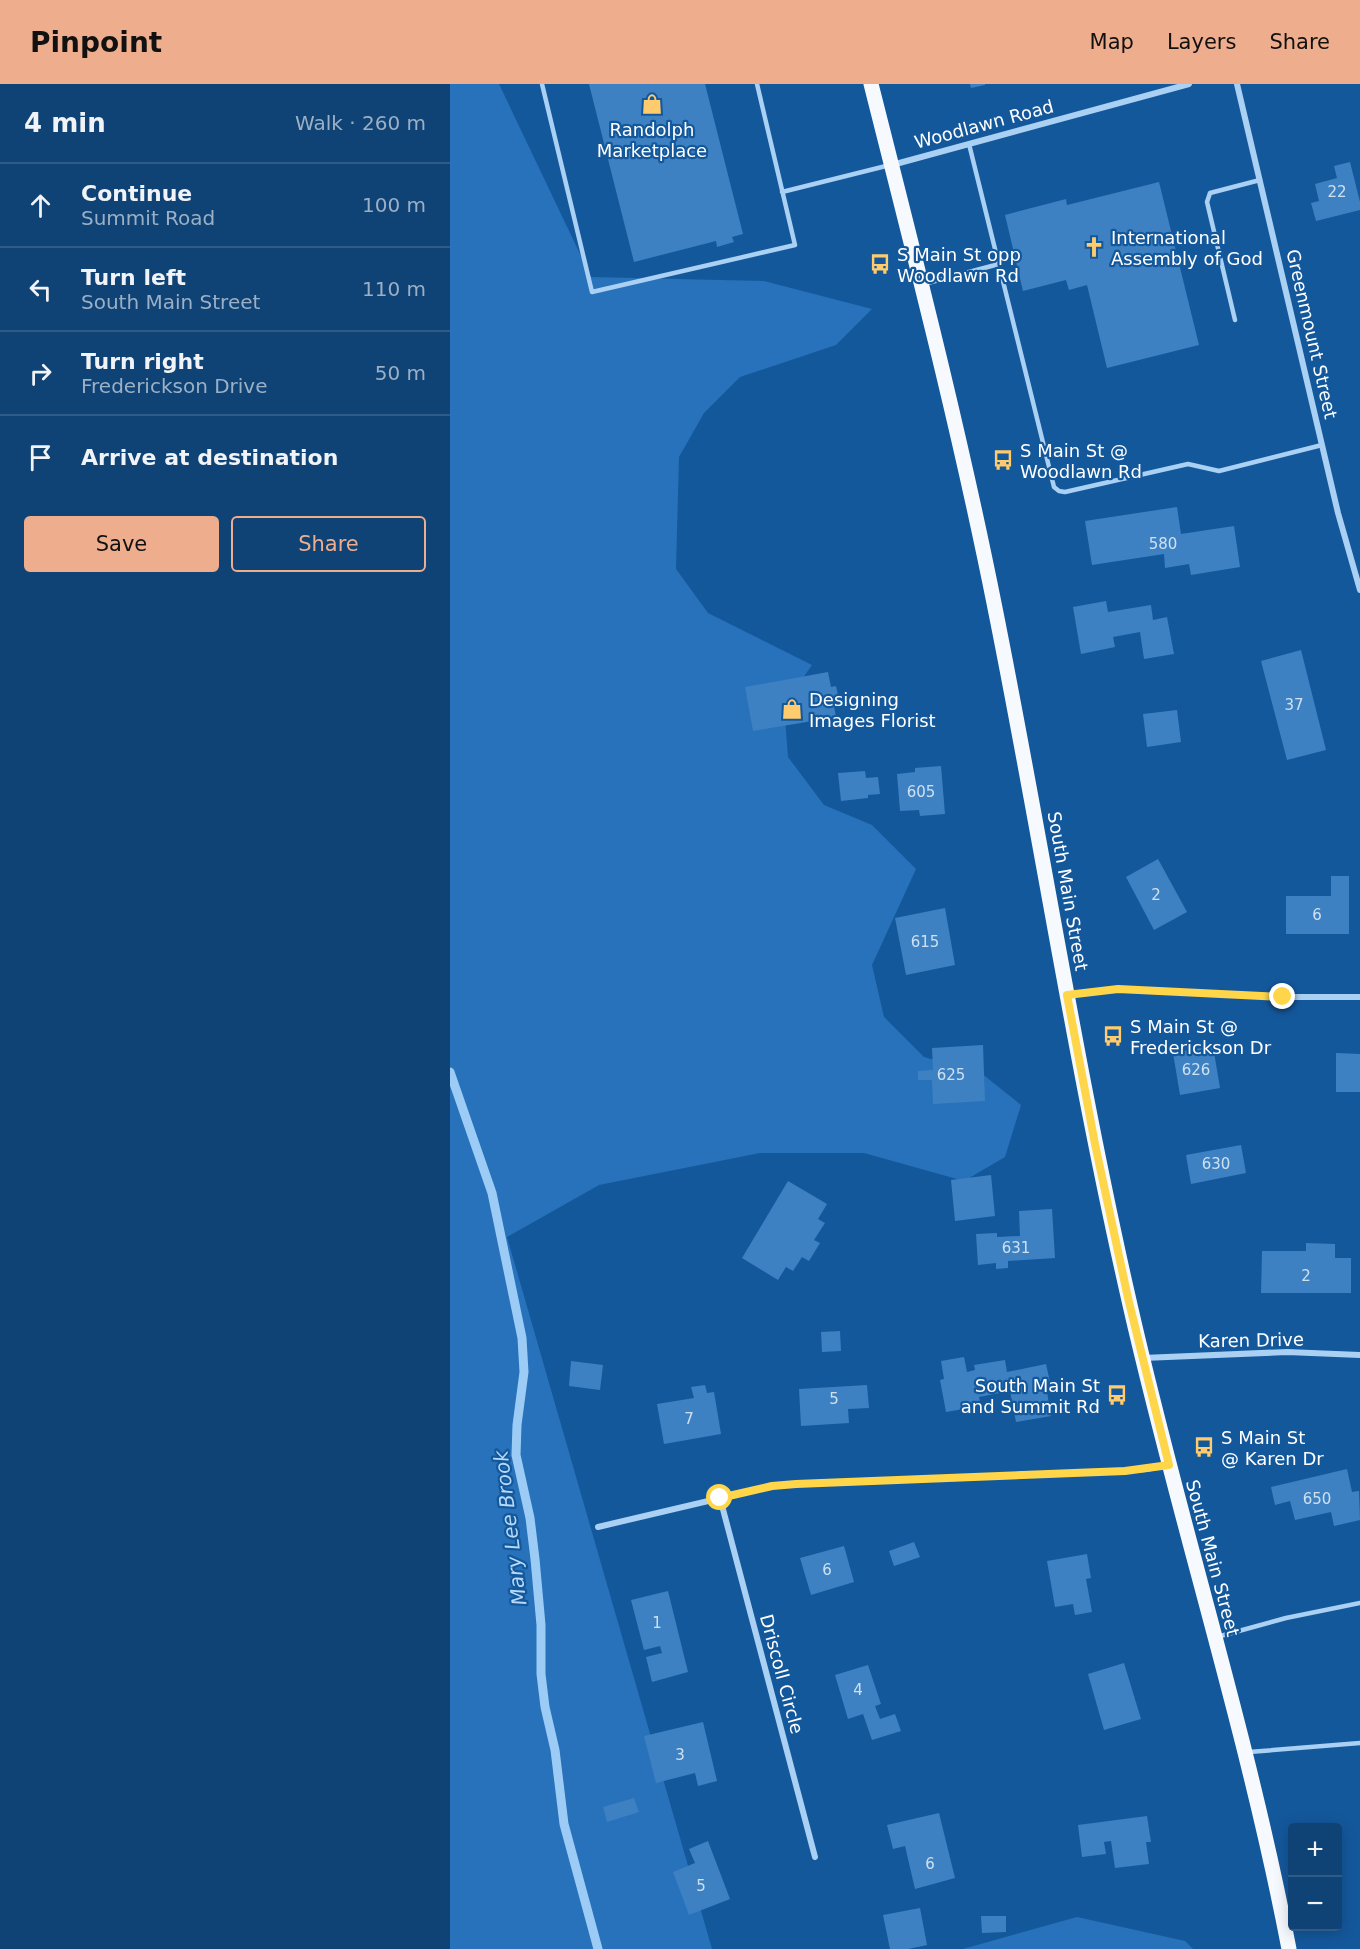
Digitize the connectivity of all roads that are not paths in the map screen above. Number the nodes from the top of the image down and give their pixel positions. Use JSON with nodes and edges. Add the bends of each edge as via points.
{"nodes":[{"id":1,"x":542,"y":84,"type":"edge"},
{"id":2,"x":757,"y":84,"type":"edge"},
{"id":3,"x":871,"y":84,"type":"edge"},
{"id":4,"x":1189,"y":84,"type":"edge"},
{"id":5,"x":1237,"y":84,"type":"edge"},
{"id":6,"x":969,"y":144,"type":"junction"},
{"id":7,"x":891,"y":165,"type":"junction"},
{"id":8,"x":1260,"y":180,"type":"junction"},
{"id":9,"x":782,"y":192,"type":"junction"},
{"id":10,"x":999,"y":264,"type":"junction"},
{"id":11,"x":922,"y":285,"type":"junction"},
{"id":12,"x":1235,"y":320,"type":"dead end"},
{"id":13,"x":1322,"y":445,"type":"junction"},
{"id":14,"x":1360,"y":590,"type":"edge"},
{"id":15,"x":1067,"y":995,"type":"junction"},
{"id":16,"x":1360,"y":997,"type":"edge"},
{"id":17,"x":1360,"y":1355,"type":"edge"},
{"id":18,"x":1143,"y":1358,"type":"junction"},
{"id":19,"x":1169,"y":1465,"type":"junction"},
{"id":20,"x":720,"y":1498,"type":"junction"},
{"id":21,"x":598,"y":1527,"type":"dead end"},
{"id":22,"x":1360,"y":1603,"type":"edge"},
{"id":23,"x":1214,"y":1638,"type":"junction"},
{"id":24,"x":1360,"y":1743,"type":"edge"},
{"id":25,"x":1245,"y":1753,"type":"junction"},
{"id":26,"x":815,"y":1857,"type":"dead end"},
{"id":27,"x":1289,"y":1949,"type":"edge"}],
"edges":[{"from":1,"to":9,"type":"lane","via":[[592,292],[795,245]]},
{"from":2,"to":9,"type":"lane"},
{"from":3,"to":7,"type":"main road","name":"South Main Street"},
{"from":4,"to":6,"type":"street","name":"Woodlawn Road"},
{"from":5,"to":8,"type":"street","name":"Greenmount Street"},
{"from":6,"to":7,"type":"street","name":"Woodlawn Road"},
{"from":6,"to":10,"type":"lane"},
{"from":7,"to":9,"type":"lane"},
{"from":7,"to":11,"type":"main road","name":"South Main Street"},
{"from":8,"to":12,"type":"lane","via":[[1210,193],[1207,202]]},
{"from":8,"to":13,"type":"street","name":"Greenmount Street"},
{"from":10,"to":11,"type":"lane"},
{"from":10,"to":13,"type":"lane","via":[[1054,487],[1059,491],[1188,464],[1219,471]]},
{"from":11,"to":15,"type":"main road","name":"South Main Street","via":[[991,586]]},
{"from":13,"to":14,"type":"street","name":"Greenmount Street"},
{"from":15,"to":16,"type":"street","via":[[1118,989]]},
{"from":15,"to":18,"type":"main road","name":"South Main Street","via":[[1095,1144]]},
{"from":17,"to":18,"type":"street","name":"Karen Drive","via":[[1287,1353]]},
{"from":18,"to":19,"type":"main road","name":"South Main Street"},
{"from":19,"to":20,"type":"street","via":[[1125,1471],[796,1484]]},
{"from":19,"to":23,"type":"main road","name":"South Main Street"},
{"from":20,"to":21,"type":"street"},
{"from":20,"to":26,"type":"street","name":"Driscoll Circle"},
{"from":22,"to":23,"type":"lane"},
{"from":23,"to":25,"type":"main road","name":"South Main Street"},
{"from":24,"to":25,"type":"lane"},
{"from":25,"to":27,"type":"main road","name":"South Main Street"}]}
